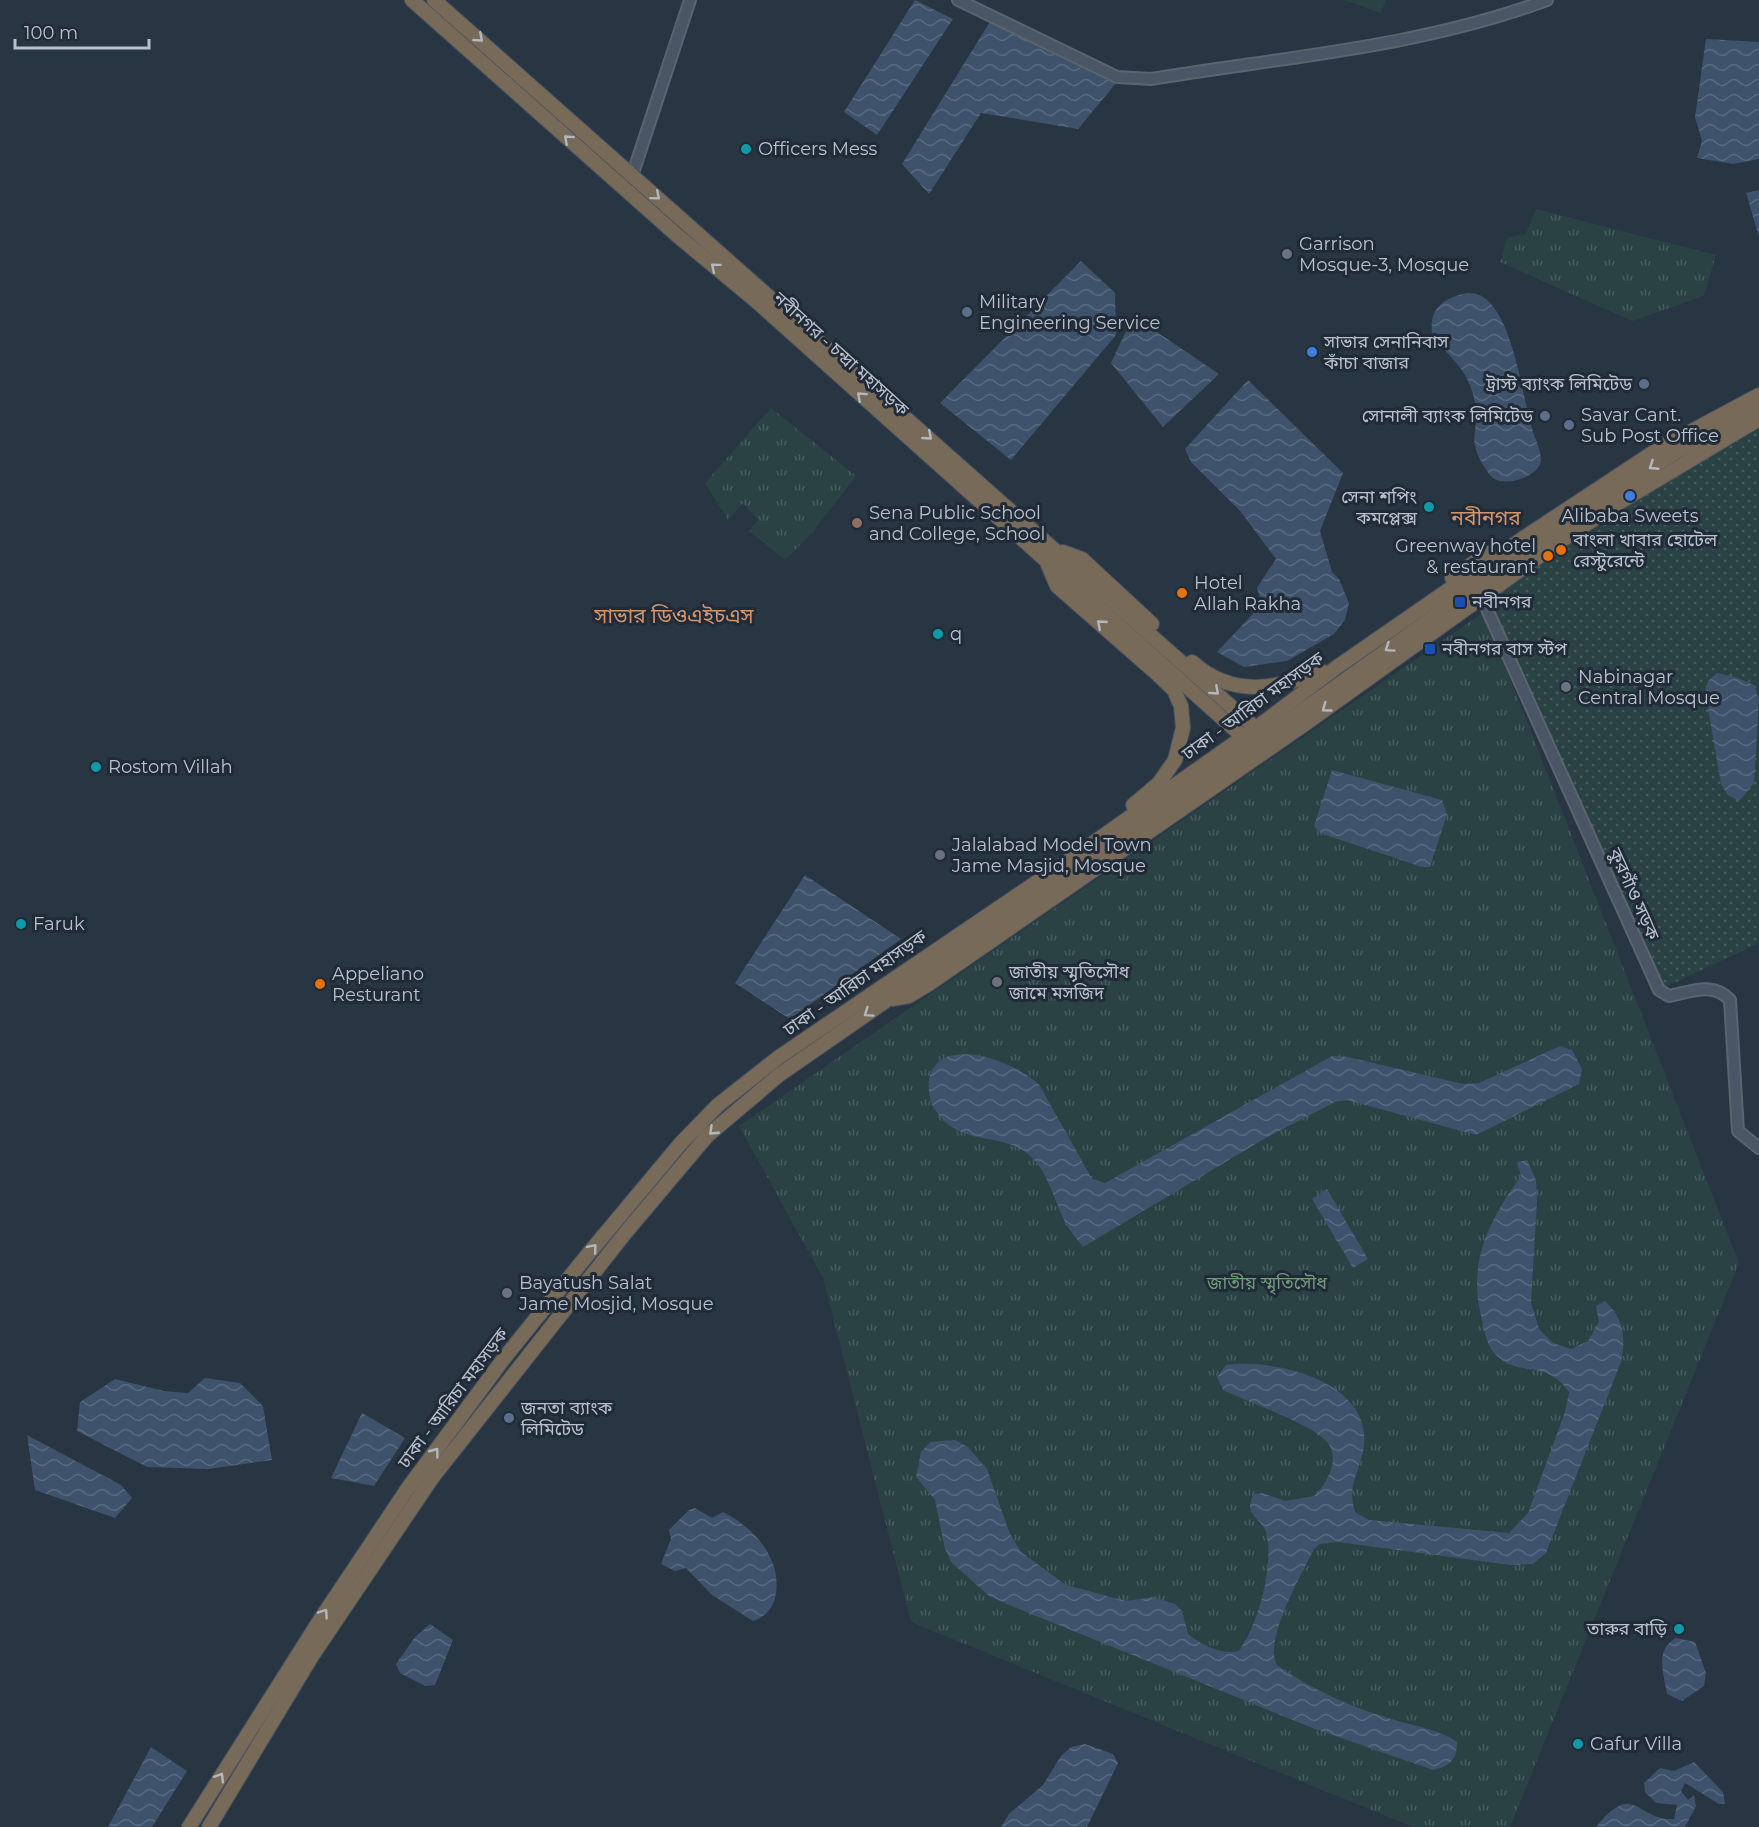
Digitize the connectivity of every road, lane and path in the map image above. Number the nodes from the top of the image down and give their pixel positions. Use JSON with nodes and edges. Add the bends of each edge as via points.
{"nodes":[{"id":1,"x":412,"y":0,"type":"edge"},
{"id":2,"x":435,"y":0,"type":"edge"},
{"id":3,"x":690,"y":0,"type":"edge"},
{"id":4,"x":958,"y":0,"type":"edge"},
{"id":5,"x":1547,"y":0,"type":"edge"},
{"id":6,"x":632,"y":176,"type":"junction"},
{"id":7,"x":1759,"y":394,"type":"edge"},
{"id":8,"x":1759,"y":406,"type":"edge"},
{"id":9,"x":1759,"y":419,"type":"edge"},
{"id":10,"x":1051,"y":554,"type":"junction"},
{"id":11,"x":1481,"y":596,"type":"junction"},
{"id":12,"x":1337,"y":667,"type":"junction"},
{"id":13,"x":1238,"y":722,"type":"junction"},
{"id":14,"x":1261,"y":733,"type":"junction"},
{"id":15,"x":1249,"y":741,"type":"junction"},
{"id":16,"x":1092,"y":842,"type":"junction"},
{"id":17,"x":886,"y":1000,"type":"junction"},
{"id":18,"x":1759,"y":1148,"type":"edge"},
{"id":19,"x":189,"y":1827,"type":"edge"},
{"id":20,"x":209,"y":1827,"type":"edge"}],
"edges":[{"from":10,"to":1,"type":"highway","name":"নবীনগর - চন্দ্রা মহাসড়ক","one_way":true},
{"from":2,"to":6,"type":"highway","name":"নবীনগর - চন্দ্রা মহাসড়ক","one_way":true},
{"from":3,"to":6,"type":"street"},
{"from":4,"to":5,"type":"street","via":[[1117,77],[1151,79],[1377,46]]},
{"from":6,"to":10,"type":"highway","name":"নবীনগর - চন্দ্রা মহাসড়ক","one_way":true},
{"from":7,"to":12,"type":"highway","name":"ঢাকা - আরিচা মহাসড়ক","via":[[1650,455],[1555,516]]},
{"from":8,"to":14,"type":"highway","one_way":true,"via":[[1581,512]]},
{"from":9,"to":11,"type":"highway","via":[[1615,505]]},
{"from":10,"to":12,"type":"highway","via":[[1082,558],[1196,665],[1220,678],[1241,686],[1266,688]]},
{"from":10,"to":13,"type":"highway","name":"নবীনগর - চন্দ্রা মহাসড়ক"},
{"from":16,"to":10,"type":"highway","one_way":true,"via":[[1169,771],[1183,728],[1181,706],[1174,690],[1057,586]]},
{"from":11,"to":17,"type":"highway","one_way":true,"via":[[1305,724],[929,984],[909,996]]},
{"from":11,"to":18,"type":"street","name":"কুরগাঁও সড়ক","via":[[1659,990],[1669,996],[1692,990],[1717,990],[1730,1000],[1738,1131]]},
{"from":12,"to":14,"type":"highway","name":"ঢাকা - আরিচা মহাসড়ক"},
{"from":13,"to":14,"type":"highway","name":"নবীনগর - চন্দ্রা মহাসড়ক"},
{"from":13,"to":15,"type":"highway","name":"নবীনগর - চন্দ্রা মহাসড়ক"},
{"from":14,"to":15,"type":"highway","name":"ঢাকা - আরিচা মহাসড়ক"},
{"from":15,"to":16,"type":"highway","name":"ঢাকা - আরিচা মহাসড়ক"},
{"from":15,"to":17,"type":"highway"},
{"from":19,"to":16,"type":"highway","name":"ঢাকা - আরিচা মহাসড়ক","one_way":true,"via":[[408,1488],[505,1358],[681,1143],[718,1105],[779,1057]]},
{"from":17,"to":20,"type":"highway","one_way":true,"via":[[743,1103],[687,1158],[626,1232],[432,1478],[381,1550],[288,1694]]}]}
